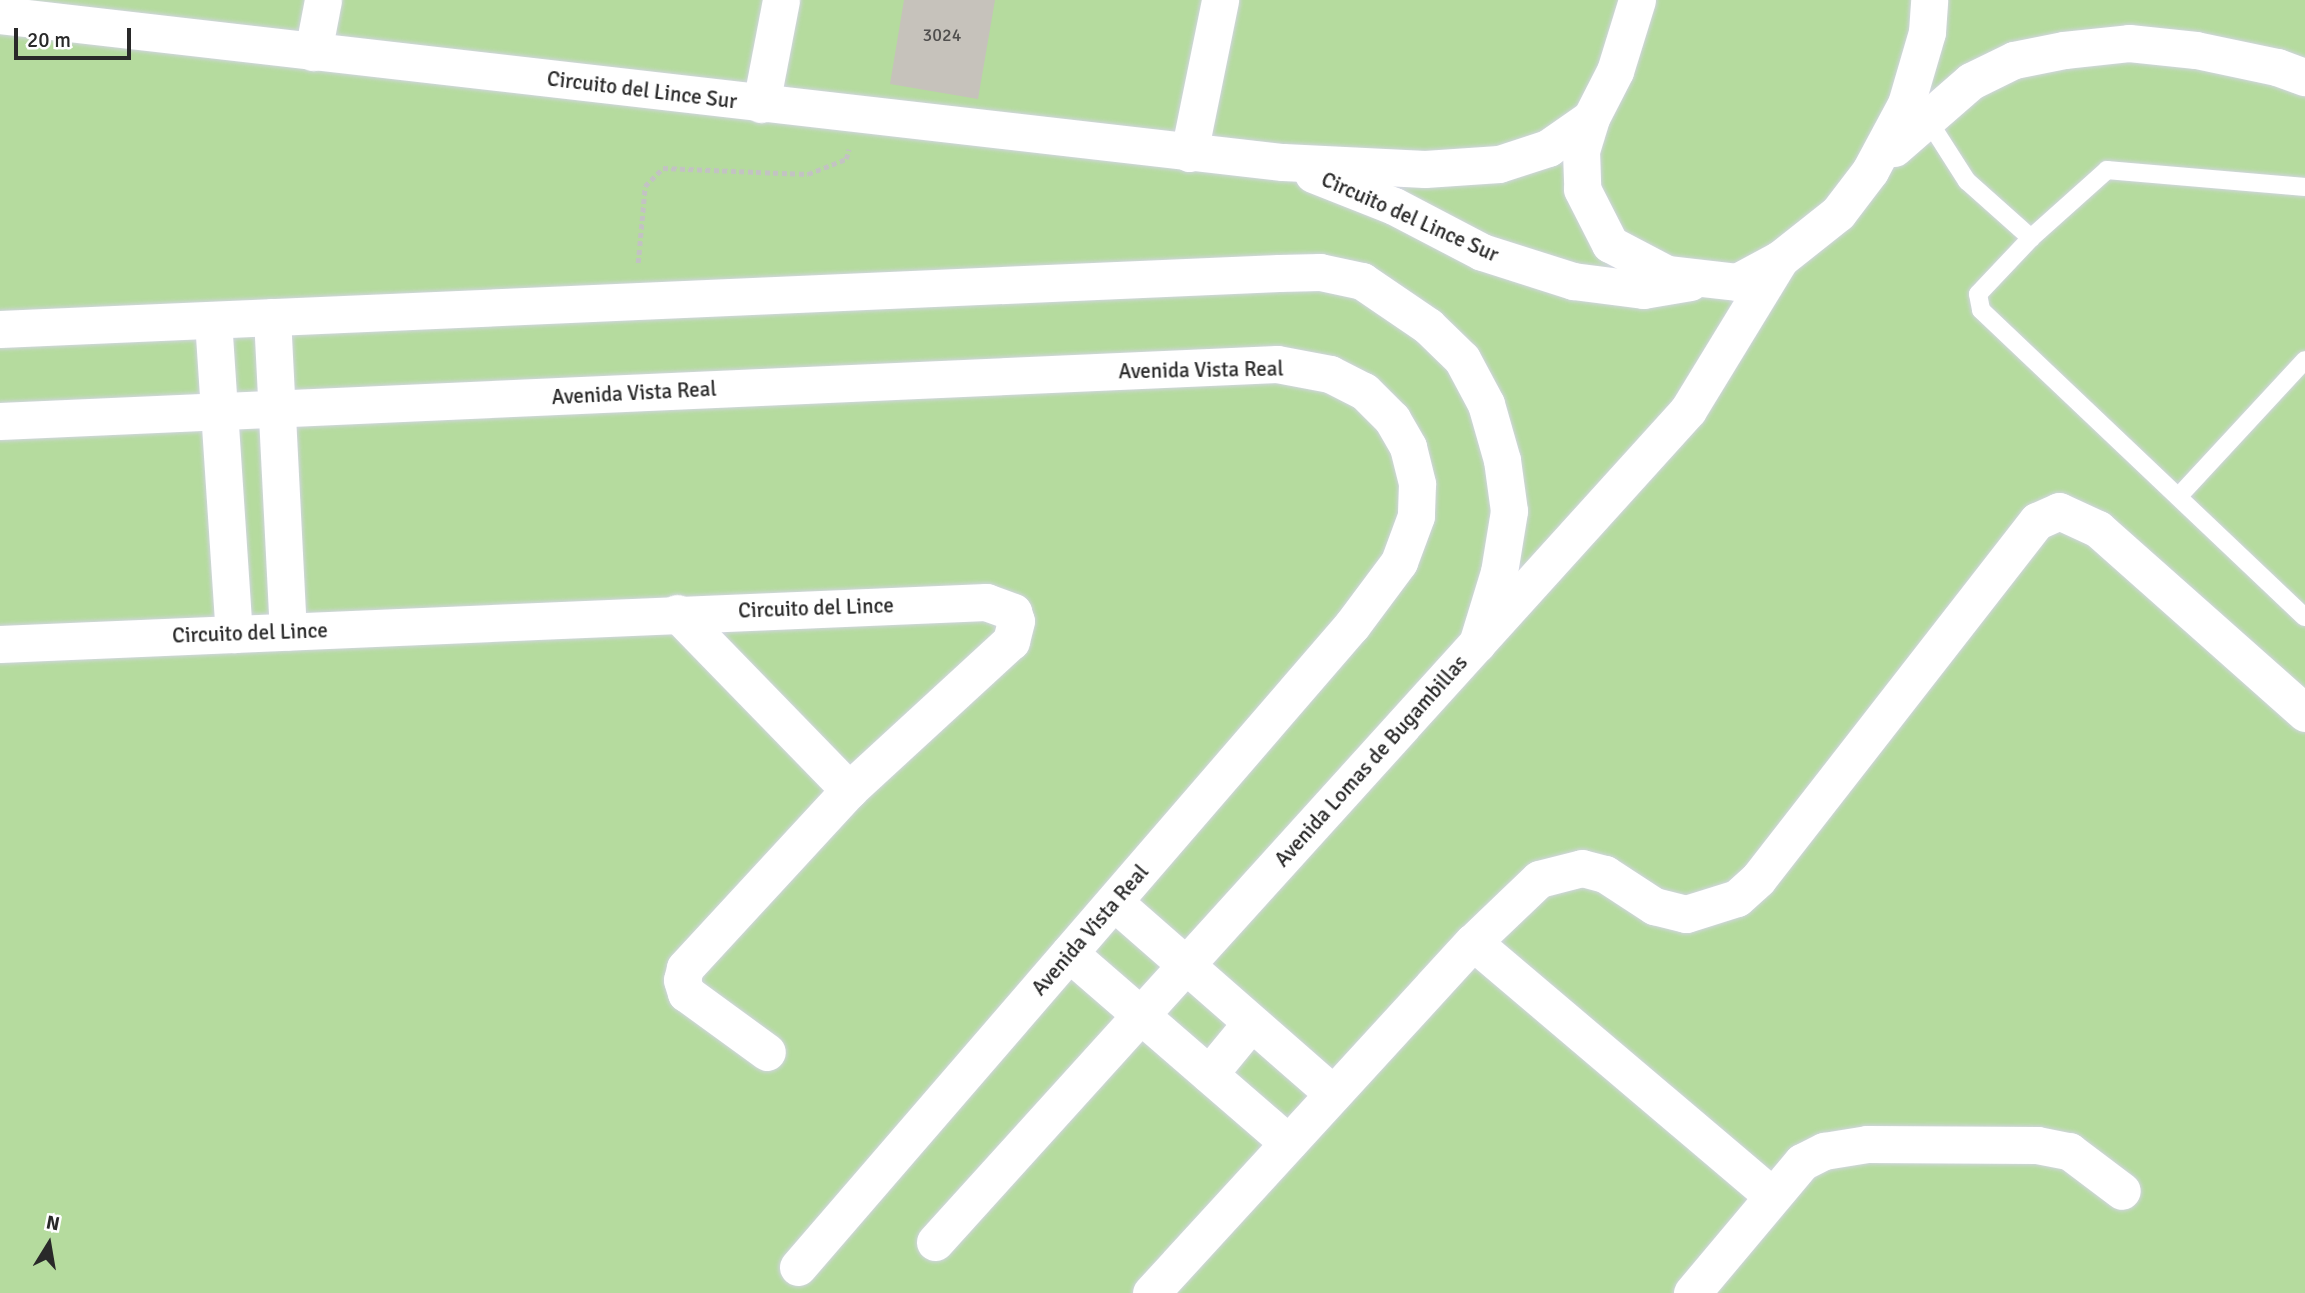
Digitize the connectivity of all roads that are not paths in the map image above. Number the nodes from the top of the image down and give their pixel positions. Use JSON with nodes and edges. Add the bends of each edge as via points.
{"nodes":[{"id":1,"x":323,"y":0,"type":"edge"},
{"id":2,"x":781,"y":0,"type":"edge"},
{"id":3,"x":1220,"y":0,"type":"edge"},
{"id":4,"x":1637,"y":0,"type":"edge"},
{"id":5,"x":1929,"y":0,"type":"edge"},
{"id":6,"x":0,"y":15,"type":"edge"},
{"id":7,"x":313,"y":52,"type":"junction"},
{"id":8,"x":2305,"y":78,"type":"edge"},
{"id":9,"x":761,"y":104,"type":"junction"},
{"id":10,"x":1926,"y":117,"type":"junction"},
{"id":11,"x":1591,"y":118,"type":"junction"},
{"id":12,"x":1189,"y":153,"type":"junction"},
{"id":13,"x":1283,"y":162,"type":"junction"},
{"id":14,"x":1870,"y":171,"type":"junction"},
{"id":15,"x":2305,"y":187,"type":"edge"},
{"id":16,"x":2031,"y":238,"type":"junction"},
{"id":17,"x":1780,"y":259,"type":"junction"},
{"id":18,"x":1702,"y":281,"type":"junction"},
{"id":19,"x":272,"y":317,"type":"junction"},
{"id":20,"x":213,"y":320,"type":"junction"},
{"id":21,"x":0,"y":329,"type":"edge"},
{"id":22,"x":2305,"y":360,"type":"edge"},
{"id":23,"x":277,"y":409,"type":"junction"},
{"id":24,"x":219,"y":411,"type":"junction"},
{"id":25,"x":0,"y":421,"type":"edge"},
{"id":26,"x":2179,"y":496,"type":"junction"},
{"id":27,"x":677,"y":613,"type":"junction"},
{"id":28,"x":2305,"y":617,"type":"edge"},
{"id":29,"x":288,"y":632,"type":"junction"},
{"id":30,"x":234,"y":634,"type":"junction"},
{"id":31,"x":0,"y":644,"type":"edge"},
{"id":32,"x":1477,"y":644,"type":"junction"},
{"id":33,"x":2305,"y":713,"type":"edge"},
{"id":34,"x":849,"y":790,"type":"junction"},
{"id":35,"x":1114,"y":902,"type":"junction"},
{"id":36,"x":1473,"y":943,"type":"junction"},
{"id":37,"x":1069,"y":953,"type":"junction"},
{"id":38,"x":1185,"y":965,"type":"junction"},
{"id":39,"x":1141,"y":1015,"type":"junction"},
{"id":40,"x":1251,"y":1023,"type":"junction"},
{"id":41,"x":766,"y":1052,"type":"dead end"},
{"id":42,"x":1209,"y":1074,"type":"junction"},
{"id":43,"x":1332,"y":1094,"type":"junction"},
{"id":44,"x":1288,"y":1143,"type":"junction"},
{"id":45,"x":2123,"y":1191,"type":"dead end"},
{"id":46,"x":1772,"y":1196,"type":"junction"},
{"id":47,"x":935,"y":1242,"type":"dead end"},
{"id":48,"x":798,"y":1267,"type":"dead end"},
{"id":49,"x":1151,"y":1293,"type":"edge"},
{"id":50,"x":1692,"y":1293,"type":"edge"}],
"edges":[{"from":1,"to":7,"type":"street"},
{"from":2,"to":9,"type":"street"},
{"from":3,"to":12,"type":"street"},
{"from":4,"to":11,"type":"street","via":[[1615,71]]},
{"from":5,"to":14,"type":"street","via":[[1927,32],[1906,104]]},
{"from":6,"to":7,"type":"street","name":"Circuito del Lince Sur"},
{"from":7,"to":9,"type":"street","name":"Circuito del Lince Sur"},
{"from":8,"to":10,"type":"street","via":[[2277,67],[2209,53],[2129,43],[2014,60],[1971,81]]},
{"from":9,"to":12,"type":"street","name":"Circuito del Lince Sur"},
{"from":10,"to":14,"type":"street"},
{"from":10,"to":16,"type":"lane","via":[[1967,181]]},
{"from":11,"to":13,"type":"street","name":"Circuito del Lince Sur","via":[[1548,148],[1499,164],[1425,169]]},
{"from":11,"to":18,"type":"street","via":[[1581,151],[1582,189],[1610,244],[1667,274]]},
{"from":12,"to":13,"type":"street","name":"Circuito del Lince Sur"},
{"from":13,"to":18,"type":"street","name":"Circuito del Lince Sur","via":[[1394,206],[1482,252],[1573,281],[1643,290]]},
{"from":14,"to":17,"type":"street","via":[[1838,213]]},
{"from":15,"to":16,"type":"lane","via":[[2108,170]]},
{"from":16,"to":26,"type":"lane","via":[[1980,287],[1981,310]]},
{"from":17,"to":18,"type":"street","via":[[1737,282]]},
{"from":17,"to":32,"type":"street","name":"Avenida Lomas de Bugambillas","via":[[1688,410]]},
{"from":19,"to":20,"type":"street"},
{"from":19,"to":23,"type":"street"},
{"from":19,"to":32,"type":"street","via":[[1279,273],[1320,272],[1363,281],[1428,326],[1462,359],[1486,404],[1502,460],[1509,511],[1499,572]]},
{"from":20,"to":21,"type":"street"},
{"from":20,"to":24,"type":"street"},
{"from":22,"to":26,"type":"lane"},
{"from":23,"to":24,"type":"street","name":"Avenida Vista Real"},
{"from":23,"to":29,"type":"street"},
{"from":23,"to":35,"type":"street","name":"Avenida Vista Real","via":[[1277,365],[1330,374],[1364,391],[1392,419],[1408,447],[1418,484],[1416,516],[1399,562],[1352,625]]},
{"from":24,"to":25,"type":"street","name":"Avenida Vista Real"},
{"from":24,"to":30,"type":"street"},
{"from":26,"to":28,"type":"lane"},
{"from":27,"to":29,"type":"street","name":"Circuito del Lince"},
{"from":27,"to":34,"type":"street"},
{"from":27,"to":34,"type":"street","name":"Circuito del Lince","via":[[986,602],[1013,612],[1016,621],[1011,640]]},
{"from":29,"to":30,"type":"street","name":"Circuito del Lince"},
{"from":30,"to":31,"type":"street","name":"Circuito del Lince"},
{"from":32,"to":38,"type":"street","name":"Avenida Lomas de Bugambillas"},
{"from":33,"to":36,"type":"street","via":[[2098,529],[2059,511],[2038,521],[2024,535],[1758,879],[1737,898],[1686,914],[1654,906],[1605,874],[1582,868],[1539,879]]},
{"from":34,"to":41,"type":"street","name":"Circuito del Lince","via":[[683,974],[686,993]]},
{"from":35,"to":37,"type":"street","name":"Avenida Vista Real"},
{"from":35,"to":38,"type":"street"},
{"from":36,"to":43,"type":"street"},
{"from":36,"to":46,"type":"street"},
{"from":37,"to":39,"type":"street"},
{"from":37,"to":48,"type":"street","name":"Avenida Vista Real"},
{"from":38,"to":39,"type":"street","name":"Avenida Lomas de Bugambillas"},
{"from":38,"to":40,"type":"street"},
{"from":39,"to":42,"type":"street"},
{"from":39,"to":47,"type":"street","name":"Avenida Lomas de Bugambillas"},
{"from":40,"to":42,"type":"street"},
{"from":40,"to":43,"type":"street"},
{"from":42,"to":44,"type":"street"},
{"from":43,"to":44,"type":"street"},
{"from":44,"to":49,"type":"street"},
{"from":45,"to":46,"type":"street","via":[[2069,1151],[2037,1145],[1867,1144],[1824,1151],[1802,1162]]},
{"from":46,"to":50,"type":"street"}]}
